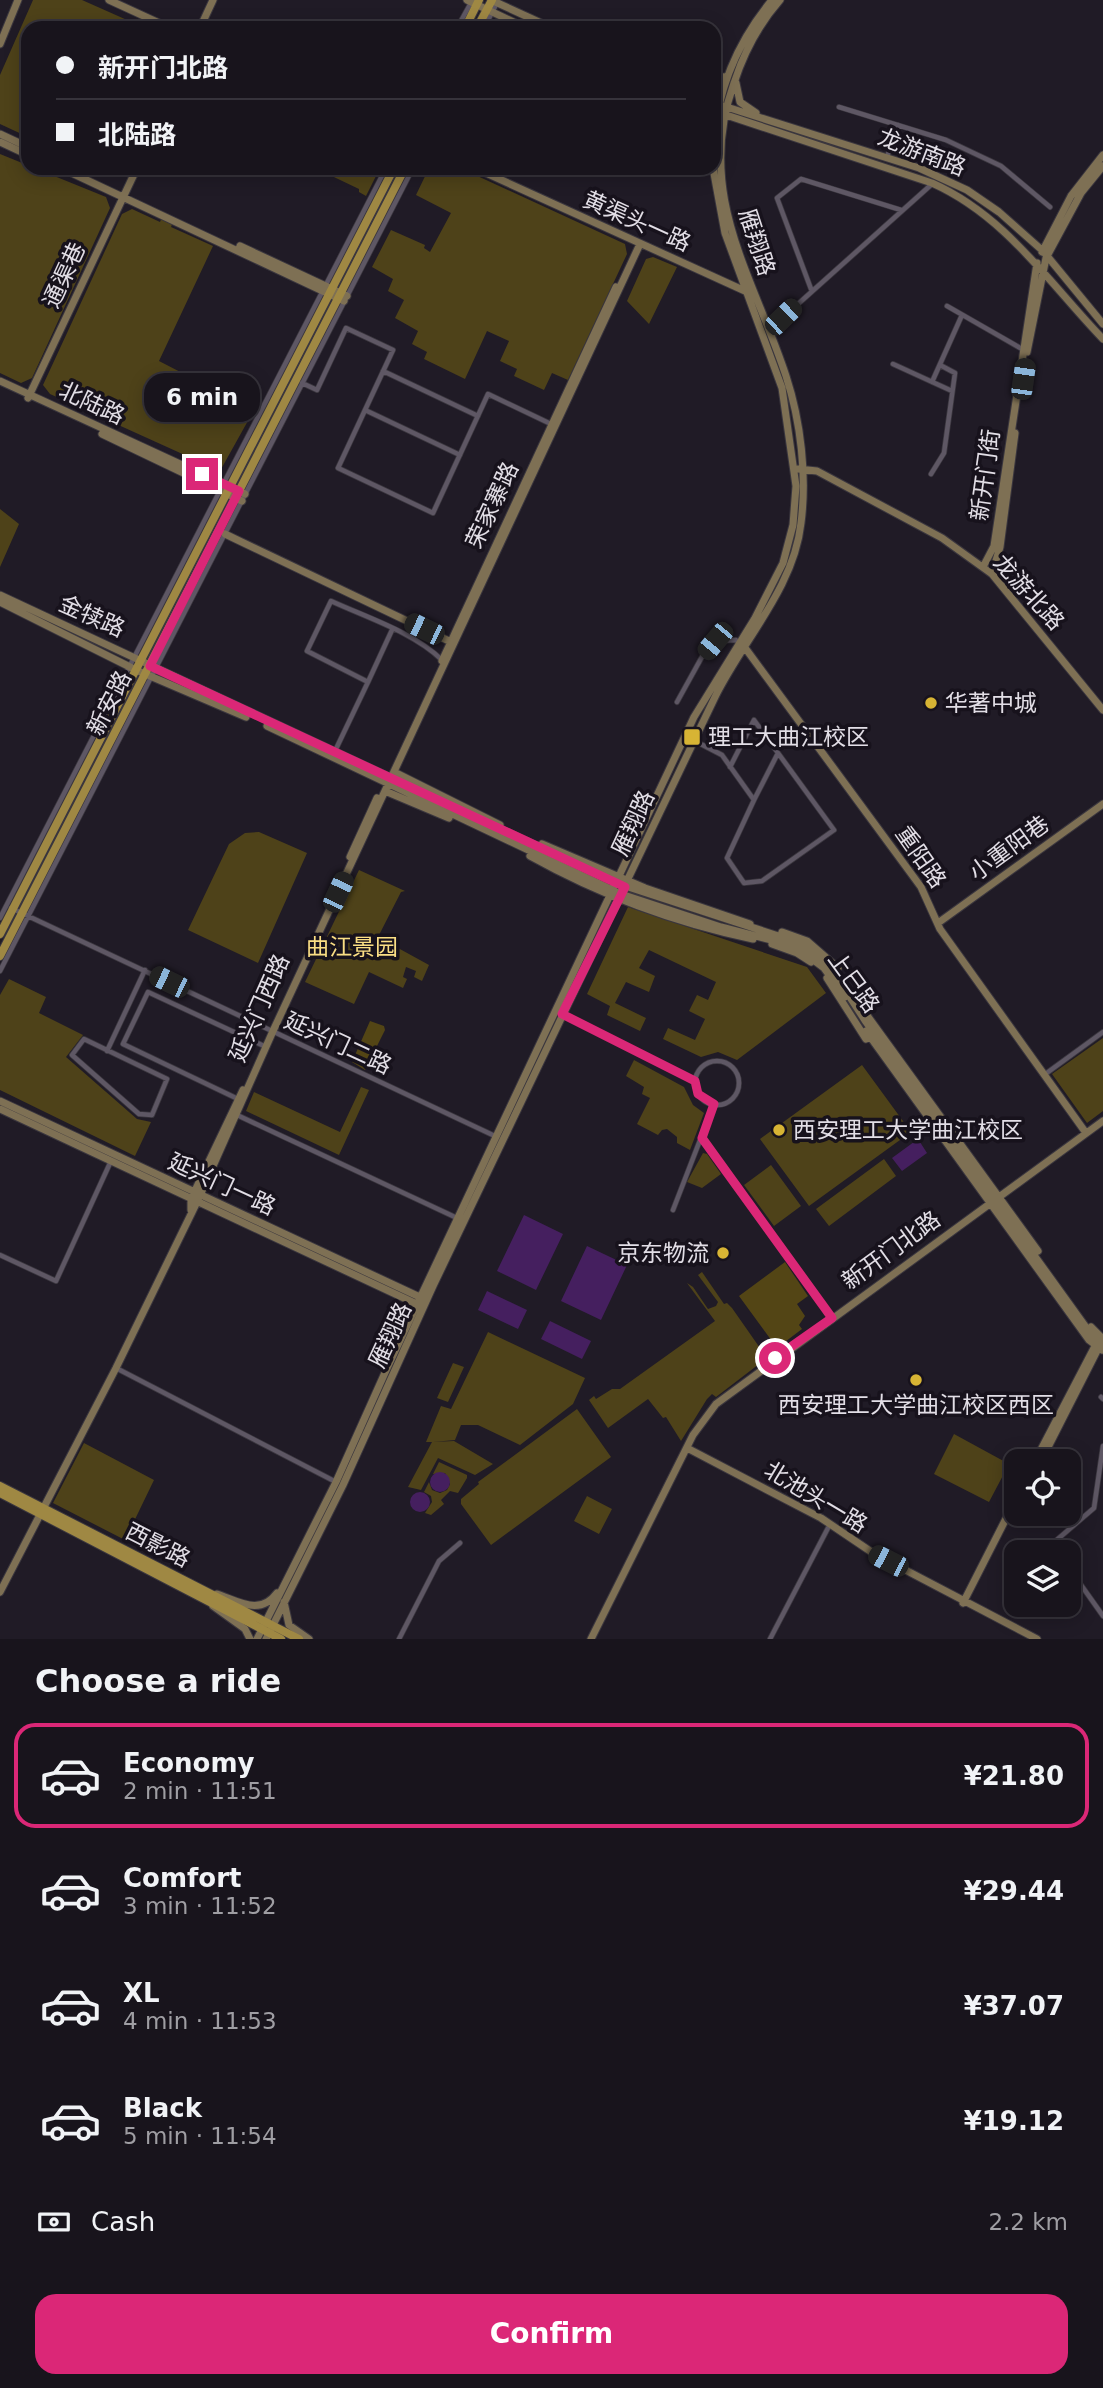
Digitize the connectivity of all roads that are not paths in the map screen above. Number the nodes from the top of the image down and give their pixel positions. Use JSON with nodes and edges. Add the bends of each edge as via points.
{"nodes":[{"id":1,"x":16,"y":0,"type":"edge"},
{"id":2,"x":109,"y":0,"type":"edge"},
{"id":3,"x":213,"y":0,"type":"edge"},
{"id":4,"x":772,"y":0,"type":"edge"},
{"id":5,"x":780,"y":0,"type":"edge"},
{"id":6,"x":473,"y":1,"type":"edge"},
{"id":7,"x":494,"y":1,"type":"edge"},
{"id":8,"x":490,"y":11,"type":"junction"},
{"id":9,"x":155,"y":21,"type":"edge"},
{"id":10,"x":203,"y":21,"type":"edge"},
{"id":11,"x":461,"y":21,"type":"edge"},
{"id":12,"x":467,"y":21,"type":"edge"},
{"id":13,"x":482,"y":21,"type":"edge"},
{"id":14,"x":487,"y":21,"type":"edge"},
{"id":15,"x":511,"y":21,"type":"edge"},
{"id":16,"x":537,"y":21,"type":"edge"},
{"id":17,"x":0,"y":32,"type":"edge"},
{"id":18,"x":0,"y":44,"type":"edge"},
{"id":19,"x":730,"y":68,"type":"junction"},
{"id":20,"x":736,"y":76,"type":"junction"},
{"id":21,"x":721,"y":79,"type":"edge"},
{"id":22,"x":721,"y":102,"type":"edge"},
{"id":23,"x":721,"y":105,"type":"edge"},
{"id":24,"x":839,"y":107,"type":"dead end"},
{"id":25,"x":721,"y":109,"type":"edge"},
{"id":26,"x":721,"y":110,"type":"edge"},
{"id":27,"x":766,"y":118,"type":"junction"},
{"id":28,"x":898,"y":125,"type":"junction"},
{"id":29,"x":0,"y":134,"type":"edge"},
{"id":30,"x":0,"y":142,"type":"edge"},
{"id":31,"x":21,"y":144,"type":"edge"},
{"id":32,"x":21,"y":152,"type":"edge"},
{"id":33,"x":1103,"y":155,"type":"edge"},
{"id":34,"x":887,"y":157,"type":"junction"},
{"id":35,"x":1103,"y":166,"type":"edge"},
{"id":36,"x":721,"y":170,"type":"edge"},
{"id":37,"x":77,"y":175,"type":"edge"},
{"id":38,"x":84,"y":175,"type":"edge"},
{"id":39,"x":133,"y":175,"type":"edge"},
{"id":40,"x":383,"y":175,"type":"edge"},
{"id":41,"x":390,"y":175,"type":"edge"},
{"id":42,"x":402,"y":175,"type":"edge"},
{"id":43,"x":409,"y":175,"type":"edge"},
{"id":44,"x":490,"y":175,"type":"edge"},
{"id":45,"x":714,"y":175,"type":"edge"},
{"id":46,"x":932,"y":183,"type":"junction"},
{"id":47,"x":123,"y":195,"type":"junction"},
{"id":48,"x":1050,"y":207,"type":"dead end"},
{"id":49,"x":901,"y":210,"type":"junction"},
{"id":50,"x":639,"y":243,"type":"junction"},
{"id":51,"x":1045,"y":254,"type":"junction"},
{"id":52,"x":1037,"y":263,"type":"junction"},
{"id":53,"x":1042,"y":274,"type":"junction"},
{"id":54,"x":327,"y":289,"type":"junction"},
{"id":55,"x":811,"y":289,"type":"junction"},
{"id":56,"x":745,"y":291,"type":"junction"},
{"id":57,"x":343,"y":297,"type":"junction"},
{"id":58,"x":947,"y":306,"type":"dead end"},
{"id":59,"x":962,"y":314,"type":"junction"},
{"id":60,"x":1103,"y":324,"type":"edge"},
{"id":61,"x":768,"y":331,"type":"junction"},
{"id":62,"x":1103,"y":339,"type":"edge"},
{"id":63,"x":1023,"y":349,"type":"junction"},
{"id":64,"x":893,"y":364,"type":"dead end"},
{"id":65,"x":940,"y":365,"type":"junction"},
{"id":66,"x":383,"y":371,"type":"junction"},
{"id":67,"x":932,"y":382,"type":"junction"},
{"id":68,"x":302,"y":383,"type":"junction"},
{"id":69,"x":0,"y":384,"type":"edge"},
{"id":70,"x":952,"y":391,"type":"junction"},
{"id":71,"x":29,"y":397,"type":"junction"},
{"id":72,"x":365,"y":410,"type":"junction"},
{"id":73,"x":478,"y":416,"type":"junction"},
{"id":74,"x":551,"y":424,"type":"junction"},
{"id":75,"x":460,"y":455,"type":"junction"},
{"id":76,"x":798,"y":469,"type":"junction"},
{"id":77,"x":932,"y":474,"type":"dead end"},
{"id":78,"x":225,"y":489,"type":"junction"},
{"id":79,"x":240,"y":496,"type":"junction"},
{"id":80,"x":225,"y":534,"type":"junction"},
{"id":81,"x":983,"y":567,"type":"junction"},
{"id":82,"x":992,"y":574,"type":"junction"},
{"id":83,"x":0,"y":595,"type":"edge"},
{"id":84,"x":0,"y":602,"type":"edge"},
{"id":85,"x":393,"y":630,"type":"junction"},
{"id":86,"x":449,"y":641,"type":"junction"},
{"id":87,"x":742,"y":645,"type":"junction"},
{"id":88,"x":138,"y":658,"type":"junction"},
{"id":89,"x":442,"y":660,"type":"junction"},
{"id":90,"x":133,"y":668,"type":"junction"},
{"id":91,"x":151,"y":670,"type":"junction"},
{"id":92,"x":368,"y":682,"type":"junction"},
{"id":93,"x":677,"y":702,"type":"dead end"},
{"id":94,"x":1103,"y":710,"type":"edge"},
{"id":95,"x":694,"y":741,"type":"junction"},
{"id":96,"x":335,"y":752,"type":"junction"},
{"id":97,"x":778,"y":752,"type":"junction"},
{"id":98,"x":730,"y":767,"type":"junction"},
{"id":99,"x":389,"y":781,"type":"junction"},
{"id":100,"x":754,"y":800,"type":"junction"},
{"id":101,"x":1103,"y":804,"type":"edge"},
{"id":102,"x":614,"y":886,"type":"junction"},
{"id":103,"x":623,"y":890,"type":"junction"},
{"id":104,"x":10,"y":908,"type":"junction"},
{"id":105,"x":25,"y":915,"type":"junction"},
{"id":106,"x":0,"y":918,"type":"edge"},
{"id":107,"x":938,"y":923,"type":"junction"},
{"id":108,"x":0,"y":934,"type":"edge"},
{"id":109,"x":0,"y":956,"type":"edge"},
{"id":110,"x":145,"y":970,"type":"junction"},
{"id":111,"x":0,"y":971,"type":"edge"},
{"id":112,"x":560,"y":1012,"type":"junction"},
{"id":113,"x":271,"y":1031,"type":"junction"},
{"id":114,"x":1103,"y":1032,"type":"edge"},
{"id":115,"x":264,"y":1046,"type":"junction"},
{"id":116,"x":107,"y":1051,"type":"junction"},
{"id":117,"x":166,"y":1065,"type":"junction"},
{"id":118,"x":1044,"y":1075,"type":"junction"},
{"id":119,"x":161,"y":1077,"type":"junction"},
{"id":120,"x":695,"y":1081,"type":"junction"},
{"id":121,"x":239,"y":1099,"type":"junction"},
{"id":122,"x":0,"y":1101,"type":"edge"},
{"id":123,"x":714,"y":1104,"type":"junction"},
{"id":124,"x":0,"y":1109,"type":"edge"},
{"id":125,"x":237,"y":1115,"type":"junction"},
{"id":126,"x":1103,"y":1121,"type":"edge"},
{"id":127,"x":1086,"y":1133,"type":"junction"},
{"id":128,"x":501,"y":1137,"type":"junction"},
{"id":129,"x":702,"y":1138,"type":"junction"},
{"id":130,"x":111,"y":1161,"type":"junction"},
{"id":131,"x":195,"y":1197,"type":"junction"},
{"id":132,"x":992,"y":1200,"type":"junction"},
{"id":133,"x":673,"y":1210,"type":"dead end"},
{"id":134,"x":458,"y":1219,"type":"junction"},
{"id":135,"x":0,"y":1255,"type":"edge"},
{"id":136,"x":6,"y":1258,"type":"junction"},
{"id":137,"x":0,"y":1261,"type":"edge"},
{"id":138,"x":422,"y":1303,"type":"junction"},
{"id":139,"x":832,"y":1318,"type":"junction"},
{"id":140,"x":1100,"y":1346,"type":"edge"},
{"id":141,"x":116,"y":1368,"type":"junction"},
{"id":142,"x":1103,"y":1446,"type":"edge"},
{"id":143,"x":1042,"y":1449,"type":"edge"},
{"id":144,"x":1047,"y":1449,"type":"edge"},
{"id":145,"x":685,"y":1450,"type":"junction"},
{"id":146,"x":340,"y":1484,"type":"junction"},
{"id":147,"x":0,"y":1486,"type":"edge"},
{"id":148,"x":0,"y":1493,"type":"edge"},
{"id":149,"x":42,"y":1511,"type":"junction"},
{"id":150,"x":1004,"y":1524,"type":"edge"},
{"id":151,"x":1007,"y":1526,"type":"edge"},
{"id":152,"x":828,"y":1528,"type":"junction"},
{"id":153,"x":1057,"y":1540,"type":"edge"},
{"id":154,"x":460,"y":1543,"type":"dead end"},
{"id":155,"x":290,"y":1575,"type":"junction"},
{"id":156,"x":1081,"y":1585,"type":"edge"},
{"id":157,"x":0,"y":1592,"type":"edge"},
{"id":158,"x":203,"y":1593,"type":"junction"},
{"id":159,"x":286,"y":1597,"type":"junction"},
{"id":160,"x":965,"y":1603,"type":"junction"},
{"id":161,"x":1103,"y":1616,"type":"edge"},
{"id":162,"x":267,"y":1630,"type":"edge"},
{"id":163,"x":250,"y":1639,"type":"edge"},
{"id":164,"x":257,"y":1639,"type":"edge"},
{"id":165,"x":281,"y":1639,"type":"edge"},
{"id":166,"x":299,"y":1639,"type":"edge"},
{"id":167,"x":309,"y":1639,"type":"edge"},
{"id":168,"x":399,"y":1639,"type":"edge"},
{"id":169,"x":591,"y":1639,"type":"edge"},
{"id":170,"x":770,"y":1639,"type":"edge"},
{"id":171,"x":1035,"y":1639,"type":"edge"}],
"edges":[{"from":1,"to":17,"type":"street"},
{"from":1,"to":18,"type":"street"},
{"from":2,"to":9,"type":"street"},
{"from":3,"to":10,"type":"street"},
{"from":4,"to":19,"type":"street","name":"雁翔路","via":[[745,36]]},
{"from":5,"to":20,"type":"street","name":"雁翔路","via":[[758,30]]},
{"from":6,"to":8,"type":"street"},
{"from":6,"to":11,"type":"street"},
{"from":6,"to":12,"type":"main road"},
{"from":7,"to":8,"type":"main road"},
{"from":7,"to":16,"type":"street"},
{"from":8,"to":13,"type":"main road"},
{"from":8,"to":14,"type":"street"},
{"from":8,"to":15,"type":"street"},
{"from":19,"to":21,"type":"street"},
{"from":19,"to":22,"type":"street","name":"雁翔路"},
{"from":20,"to":23,"type":"street","name":"雁翔路"},
{"from":20,"to":27,"type":"street","via":[[740,102]]},
{"from":24,"to":28,"type":"street"},
{"from":25,"to":27,"type":"street","name":"龙游南路"},
{"from":26,"to":46,"type":"street","name":"龙游南路"},
{"from":27,"to":34,"type":"street","name":"龙游南路"},
{"from":28,"to":34,"type":"street"},
{"from":28,"to":48,"type":"street","via":[[946,140],[1000,166]]},
{"from":29,"to":31,"type":"street"},
{"from":30,"to":32,"type":"street"},
{"from":33,"to":51,"type":"street","name":"新开门街","via":[[1071,196]]},
{"from":34,"to":51,"type":"street","name":"龙游南路","via":[[967,190]]},
{"from":35,"to":51,"type":"street","name":"新开门街"},
{"from":36,"to":61,"type":"street","name":"雁翔路","via":[[726,212],[742,267]]},
{"from":37,"to":47,"type":"street"},
{"from":38,"to":47,"type":"street"},
{"from":39,"to":47,"type":"street","name":"通渠巷"},
{"from":40,"to":54,"type":"street"},
{"from":41,"to":54,"type":"main road","name":"新安路"},
{"from":42,"to":57,"type":"main road","name":"新安路"},
{"from":43,"to":57,"type":"street"},
{"from":44,"to":50,"type":"street","name":"黄渠头一路"},
{"from":45,"to":56,"type":"street","name":"雁翔路","via":[[721,221]]},
{"from":46,"to":49,"type":"street"},
{"from":46,"to":52,"type":"street","name":"龙游南路","via":[[972,204]]},
{"from":47,"to":54,"type":"street"},
{"from":47,"to":71,"type":"street","name":"通渠巷"},
{"from":49,"to":55,"type":"street"},
{"from":49,"to":55,"type":"street","via":[[801,179],[777,198]]},
{"from":50,"to":56,"type":"street","name":"黄渠头一路"},
{"from":50,"to":74,"type":"street","name":"荣家寨路"},
{"from":50,"to":99,"type":"street","name":"荣家寨路"},
{"from":51,"to":52,"type":"street","name":"新开门街"},
{"from":51,"to":53,"type":"street","name":"新开门街"},
{"from":51,"to":60,"type":"street","name":"龙游南路"},
{"from":52,"to":53,"type":"street","name":"龙游南路"},
{"from":52,"to":63,"type":"street","name":"新开门街"},
{"from":53,"to":62,"type":"street","name":"龙游南路"},
{"from":53,"to":82,"type":"street","name":"新开门街"},
{"from":54,"to":57,"type":"street"},
{"from":54,"to":78,"type":"main road","name":"新安路"},
{"from":55,"to":61,"type":"street"},
{"from":56,"to":76,"type":"street","name":"雁翔路","via":[[782,388]]},
{"from":57,"to":68,"type":"street"},
{"from":57,"to":79,"type":"main road","name":"新安路"},
{"from":58,"to":59,"type":"street"},
{"from":59,"to":63,"type":"street"},
{"from":59,"to":65,"type":"street"},
{"from":61,"to":76,"type":"street","name":"雁翔路","via":[[790,391]]},
{"from":63,"to":81,"type":"street","name":"新开门街","via":[[994,546]]},
{"from":64,"to":67,"type":"street"},
{"from":65,"to":67,"type":"street"},
{"from":65,"to":70,"type":"street","via":[[955,373]]},
{"from":66,"to":68,"type":"street","via":[[393,350],[346,328],[317,390]]},
{"from":66,"to":72,"type":"street"},
{"from":66,"to":73,"type":"street"},
{"from":67,"to":70,"type":"street"},
{"from":68,"to":79,"type":"street"},
{"from":69,"to":71,"type":"street","name":"北陆路"},
{"from":70,"to":77,"type":"street","via":[[944,453]]},
{"from":71,"to":78,"type":"street","name":"北陆路"},
{"from":72,"to":75,"type":"street"},
{"from":72,"to":75,"type":"street","via":[[338,468],[350,474],[433,513]]},
{"from":73,"to":74,"type":"street","via":[[488,394]]},
{"from":73,"to":75,"type":"street"},
{"from":74,"to":86,"type":"street","name":"荣家寨路"},
{"from":76,"to":81,"type":"street","name":"龙游北路","via":[[817,471],[942,538]]},
{"from":76,"to":87,"type":"street","name":"雁翔路","via":[[786,556]]},
{"from":78,"to":79,"type":"street","name":"北陆路"},
{"from":78,"to":88,"type":"main road","name":"新安路"},
{"from":79,"to":80,"type":"street"},
{"from":79,"to":91,"type":"main road","name":"新安路"},
{"from":80,"to":86,"type":"street"},
{"from":80,"to":91,"type":"street"},
{"from":81,"to":82,"type":"street","name":"龙游北路"},
{"from":82,"to":94,"type":"street","name":"龙游北路"},
{"from":83,"to":88,"type":"street","name":"金犊路"},
{"from":84,"to":90,"type":"street","name":"金犊路"},
{"from":85,"to":89,"type":"street","via":[[429,647]]},
{"from":85,"to":92,"type":"street"},
{"from":85,"to":92,"type":"street","via":[[331,601],[307,651]]},
{"from":86,"to":89,"type":"street","name":"荣家寨路"},
{"from":87,"to":93,"type":"street","via":[[736,640],[715,641]]},
{"from":87,"to":95,"type":"street","name":"雁翔路"},
{"from":87,"to":102,"type":"street","name":"雁翔路","via":[[702,701]]},
{"from":87,"to":107,"type":"street","name":"重阳路","via":[[921,887]]},
{"from":88,"to":90,"type":"main road","name":"新安路"},
{"from":88,"to":91,"type":"street","name":"金犊路"},
{"from":89,"to":99,"type":"street","name":"荣家寨路"},
{"from":90,"to":91,"type":"street","name":"金犊路"},
{"from":90,"to":104,"type":"main road","name":"新安路"},
{"from":91,"to":96,"type":"street","name":"金犊路"},
{"from":91,"to":99,"type":"street","name":"金犊路"},
{"from":91,"to":105,"type":"main road","name":"新安路"},
{"from":92,"to":96,"type":"street"},
{"from":95,"to":98,"type":"street","via":[[722,755]]},
{"from":95,"to":103,"type":"street","name":"雁翔路"},
{"from":96,"to":99,"type":"street","name":"金犊路"},
{"from":97,"to":98,"type":"street","via":[[754,720]]},
{"from":97,"to":100,"type":"street"},
{"from":97,"to":100,"type":"street","via":[[834,830],[762,881],[744,883],[727,858]]},
{"from":98,"to":100,"type":"street"},
{"from":99,"to":102,"type":"street","name":"金犊路"},
{"from":99,"to":102,"type":"street","via":[[532,840]]},
{"from":99,"to":113,"type":"street","name":"延兴门西路"},
{"from":101,"to":107,"type":"street","name":"小重阳巷"},
{"from":102,"to":103,"type":"street","name":"上巳路"},
{"from":102,"to":103,"type":"street"},
{"from":102,"to":112,"type":"street","name":"雁翔路"},
{"from":103,"to":112,"type":"street","name":"雁翔路"},
{"from":103,"to":132,"type":"street","name":"上巳路","via":[[721,927],[789,944],[813,958],[836,983],[861,1024]]},
{"from":103,"to":132,"type":"street","via":[[800,937],[822,952],[840,971]]},
{"from":104,"to":105,"type":"street","name":"延兴门二路"},
{"from":104,"to":106,"type":"street"},
{"from":104,"to":108,"type":"main road","name":"新安路"},
{"from":105,"to":109,"type":"main road","name":"新安路"},
{"from":105,"to":110,"type":"street","name":"延兴门二路"},
{"from":105,"to":111,"type":"street"},
{"from":107,"to":118,"type":"street","name":"重阳路"},
{"from":110,"to":113,"type":"street","name":"延兴门二路"},
{"from":110,"to":116,"type":"street"},
{"from":112,"to":120,"type":"street"},
{"from":112,"to":128,"type":"street","name":"雁翔路"},
{"from":113,"to":115,"type":"street","name":"延兴门西路"},
{"from":113,"to":125,"type":"street","name":"延兴门西路"},
{"from":113,"to":128,"type":"street","name":"延兴门二路"},
{"from":114,"to":118,"type":"street"},
{"from":115,"to":117,"type":"street","via":[[148,992],[123,1044]]},
{"from":115,"to":121,"type":"street","name":"延兴门西路"},
{"from":116,"to":119,"type":"street"},
{"from":116,"to":119,"type":"street","via":[[85,1039],[72,1055],[139,1114],[152,1115],[167,1079]]},
{"from":117,"to":119,"type":"street"},
{"from":117,"to":121,"type":"street"},
{"from":118,"to":127,"type":"street","name":"重阳路"},
{"from":120,"to":123,"type":"street","via":[[698,1094]]},
{"from":120,"to":123,"type":"street","via":[[709,1062],[732,1067],[738,1078],[737,1092],[728,1102]]},
{"from":121,"to":131,"type":"street","name":"延兴门西路"},
{"from":122,"to":131,"type":"street","name":"延兴门一路"},
{"from":123,"to":129,"type":"street"},
{"from":124,"to":130,"type":"street","name":"延兴门一路"},
{"from":125,"to":131,"type":"street","name":"延兴门西路"},
{"from":125,"to":134,"type":"street"},
{"from":126,"to":127,"type":"street","name":"新开门北路"},
{"from":127,"to":132,"type":"street","name":"新开门北路"},
{"from":128,"to":134,"type":"street","name":"雁翔路"},
{"from":128,"to":138,"type":"street","name":"雁翔路"},
{"from":129,"to":133,"type":"street"},
{"from":129,"to":139,"type":"street"},
{"from":130,"to":131,"type":"street","name":"延兴门一路"},
{"from":130,"to":136,"type":"street","via":[[56,1280]]},
{"from":131,"to":138,"type":"street","name":"延兴门一路"},
{"from":131,"to":141,"type":"street","name":"延兴门西路"},
{"from":132,"to":139,"type":"street","name":"新开门北路"},
{"from":132,"to":140,"type":"street"},
{"from":134,"to":138,"type":"street","name":"雁翔路"},
{"from":135,"to":136,"type":"street"},
{"from":136,"to":137,"type":"street"},
{"from":138,"to":146,"type":"street","name":"雁翔路"},
{"from":139,"to":145,"type":"street","name":"新开门北路","via":[[716,1404]]},
{"from":140,"to":143,"type":"street"},
{"from":140,"to":144,"type":"street"},
{"from":141,"to":146,"type":"street"},
{"from":141,"to":149,"type":"street","name":"延兴门西路"},
{"from":142,"to":153,"type":"street","via":[[1094,1508]]},
{"from":145,"to":152,"type":"street","name":"北池头一路"},
{"from":145,"to":160,"type":"street","name":"北池头一路","via":[[821,1518],[862,1547]]},
{"from":145,"to":169,"type":"street","name":"新开门北路"},
{"from":146,"to":155,"type":"street","name":"雁翔路"},
{"from":146,"to":159,"type":"street","name":"雁翔路"},
{"from":147,"to":149,"type":"main road","name":"西影路"},
{"from":148,"to":149,"type":"main road","name":"西影路"},
{"from":149,"to":157,"type":"street","name":"延兴门西路"},
{"from":149,"to":158,"type":"main road","name":"西影路"},
{"from":150,"to":160,"type":"street"},
{"from":151,"to":160,"type":"street"},
{"from":152,"to":160,"type":"street","name":"北池头一路","via":[[873,1558]]},
{"from":152,"to":170,"type":"street"},
{"from":154,"to":168,"type":"street","via":[[439,1562]]},
{"from":155,"to":158,"type":"street","via":[[272,1600],[260,1607]]},
{"from":155,"to":162,"type":"street","name":"雁翔路"},
{"from":156,"to":161,"type":"street"},
{"from":158,"to":162,"type":"main road","name":"西影路"},
{"from":158,"to":163,"type":"street","via":[[245,1629]]},
{"from":159,"to":162,"type":"street","name":"雁翔路"},
{"from":159,"to":167,"type":"street","via":[[289,1625]]},
{"from":160,"to":171,"type":"street","name":"北池头一路"},
{"from":162,"to":164,"type":"street","name":"雁翔路"},
{"from":162,"to":165,"type":"main road","name":"西影路"},
{"from":162,"to":166,"type":"main road","name":"西影路"}]}
